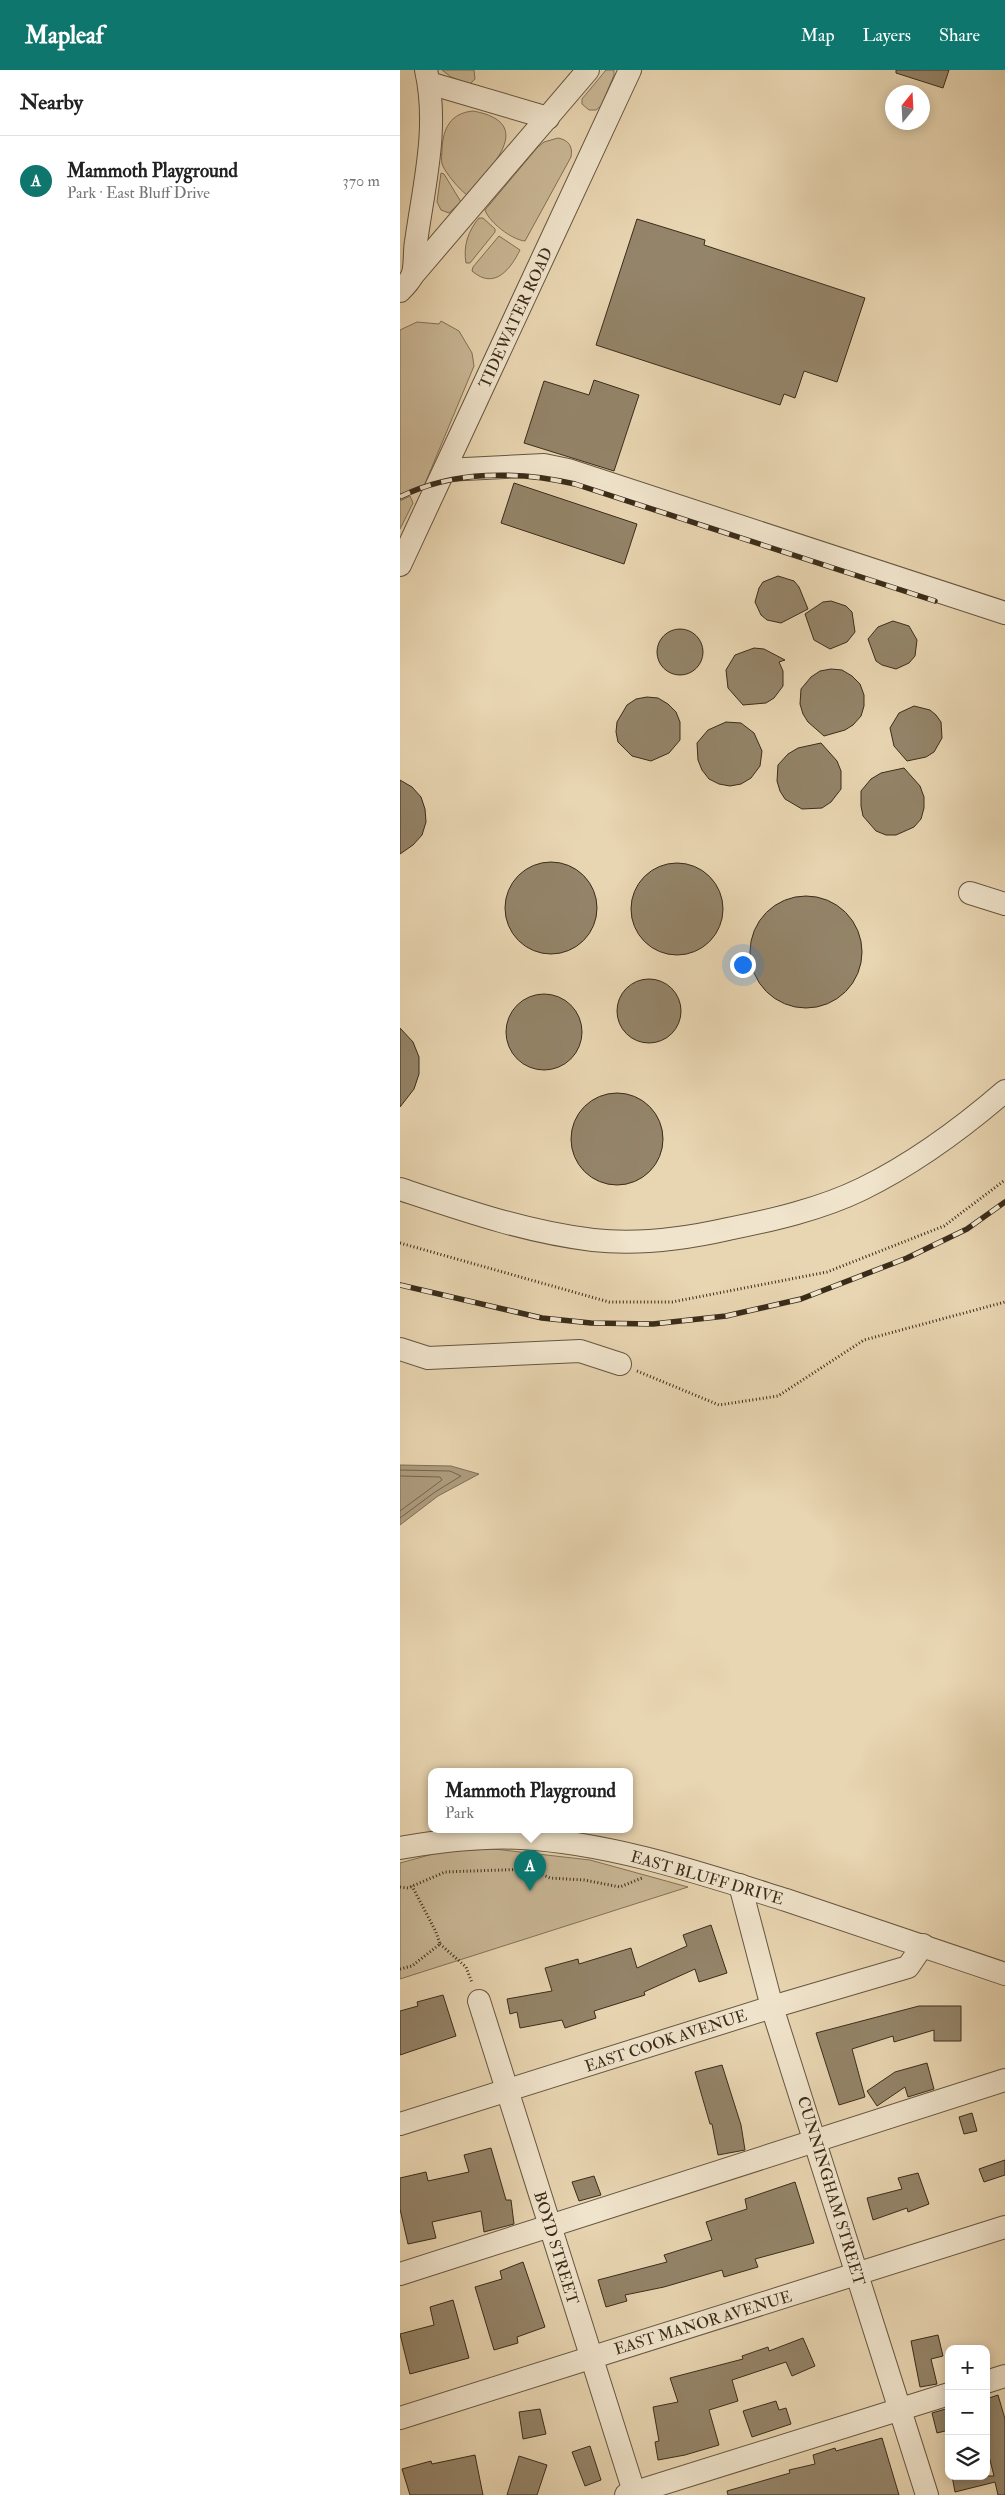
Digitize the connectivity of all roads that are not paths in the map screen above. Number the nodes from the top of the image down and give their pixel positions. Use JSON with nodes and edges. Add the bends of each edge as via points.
{"nodes":[{"id":1,"x":588,"y":70,"type":"edge"},
{"id":2,"x":630,"y":70,"type":"edge"},
{"id":3,"x":428,"y":77,"type":"edge"},
{"id":4,"x":548,"y":118,"type":"junction"},
{"id":5,"x":406,"y":283,"type":"edge"},
{"id":6,"x":445,"y":470,"type":"junction"},
{"id":7,"x":400,"y":565,"type":"edge"},
{"id":8,"x":1005,"y":613,"type":"edge"},
{"id":9,"x":970,"y":893,"type":"dead end"},
{"id":10,"x":1005,"y":904,"type":"edge"},
{"id":11,"x":1005,"y":1091,"type":"edge"},
{"id":12,"x":400,"y":1189,"type":"edge"},
{"id":13,"x":400,"y":1349,"type":"edge"},
{"id":14,"x":620,"y":1364,"type":"road end"},
{"id":15,"x":400,"y":1848,"type":"edge"},
{"id":16,"x":740,"y":1886,"type":"junction"},
{"id":17,"x":923,"y":1945,"type":"junction"},
{"id":18,"x":1005,"y":1974,"type":"edge"},
{"id":19,"x":479,"y":2001,"type":"road end"},
{"id":20,"x":772,"y":2007,"type":"junction"},
{"id":21,"x":1005,"y":2080,"type":"edge"},
{"id":22,"x":507,"y":2092,"type":"junction"},
{"id":23,"x":400,"y":2124,"type":"edge"},
{"id":24,"x":816,"y":2141,"type":"junction"},
{"id":25,"x":550,"y":2227,"type":"junction"},
{"id":26,"x":1005,"y":2227,"type":"edge"},
{"id":27,"x":400,"y":2274,"type":"edge"},
{"id":28,"x":856,"y":2275,"type":"junction"},
{"id":29,"x":590,"y":2358,"type":"junction"},
{"id":30,"x":1005,"y":2376,"type":"edge"},
{"id":31,"x":990,"y":2381,"type":"edge"},
{"id":32,"x":945,"y":2395,"type":"edge"},
{"id":33,"x":900,"y":2409,"type":"junction"},
{"id":34,"x":400,"y":2418,"type":"edge"},
{"id":35,"x":631,"y":2494,"type":"edge"},
{"id":36,"x":927,"y":2495,"type":"edge"}],
"edges":[{"from":1,"to":4,"type":"street"},
{"from":2,"to":6,"type":"street","name":"TIDEWATER ROAD"},
{"from":3,"to":4,"type":"street"},
{"from":3,"to":5,"type":"street","via":[[432,134],[429,165]]},
{"from":4,"to":5,"type":"street"},
{"from":6,"to":7,"type":"street","name":"TIDEWATER ROAD"},
{"from":6,"to":8,"type":"street","via":[[544,465],[568,470]]},
{"from":9,"to":10,"type":"street"},
{"from":11,"to":12,"type":"street","via":[[947,1138],[860,1190],[811,1208],[704,1234],[647,1242],[594,1240],[538,1231],[484,1217]]},
{"from":13,"to":14,"type":"street","via":[[428,1358],[580,1351]]},
{"from":15,"to":16,"type":"street","name":"EAST BLUFF DRIVE","via":[[477,1838],[522,1838],[612,1851],[673,1865]]},
{"from":16,"to":17,"type":"street","name":"EAST BLUFF DRIVE"},
{"from":16,"to":20,"type":"street","name":"CUNNINGHAM STREET"},
{"from":17,"to":18,"type":"street","name":"EAST BLUFF DRIVE"},
{"from":17,"to":20,"type":"street","name":"EAST COOK AVENUE","via":[[908,1967]]},
{"from":19,"to":22,"type":"street","name":"BOYD STREET"},
{"from":20,"to":22,"type":"street","name":"EAST COOK AVENUE"},
{"from":20,"to":24,"type":"street","name":"CUNNINGHAM STREET"},
{"from":21,"to":24,"type":"street"},
{"from":22,"to":23,"type":"street","name":"EAST COOK AVENUE"},
{"from":22,"to":25,"type":"street","name":"BOYD STREET"},
{"from":24,"to":25,"type":"street"},
{"from":24,"to":28,"type":"street","name":"CUNNINGHAM STREET"},
{"from":25,"to":27,"type":"street"},
{"from":25,"to":29,"type":"street","name":"BOYD STREET"},
{"from":26,"to":28,"type":"street","name":"EAST MANOR AVENUE"},
{"from":28,"to":29,"type":"street","name":"EAST MANOR AVENUE"},
{"from":28,"to":33,"type":"street","name":"CUNNINGHAM STREET"},
{"from":29,"to":34,"type":"street","name":"EAST MANOR AVENUE"},
{"from":29,"to":35,"type":"street","name":"BOYD STREET"},
{"from":30,"to":31,"type":"street"},
{"from":32,"to":33,"type":"street"},
{"from":33,"to":35,"type":"street"},
{"from":33,"to":36,"type":"street","name":"CUNNINGHAM STREET"}]}
